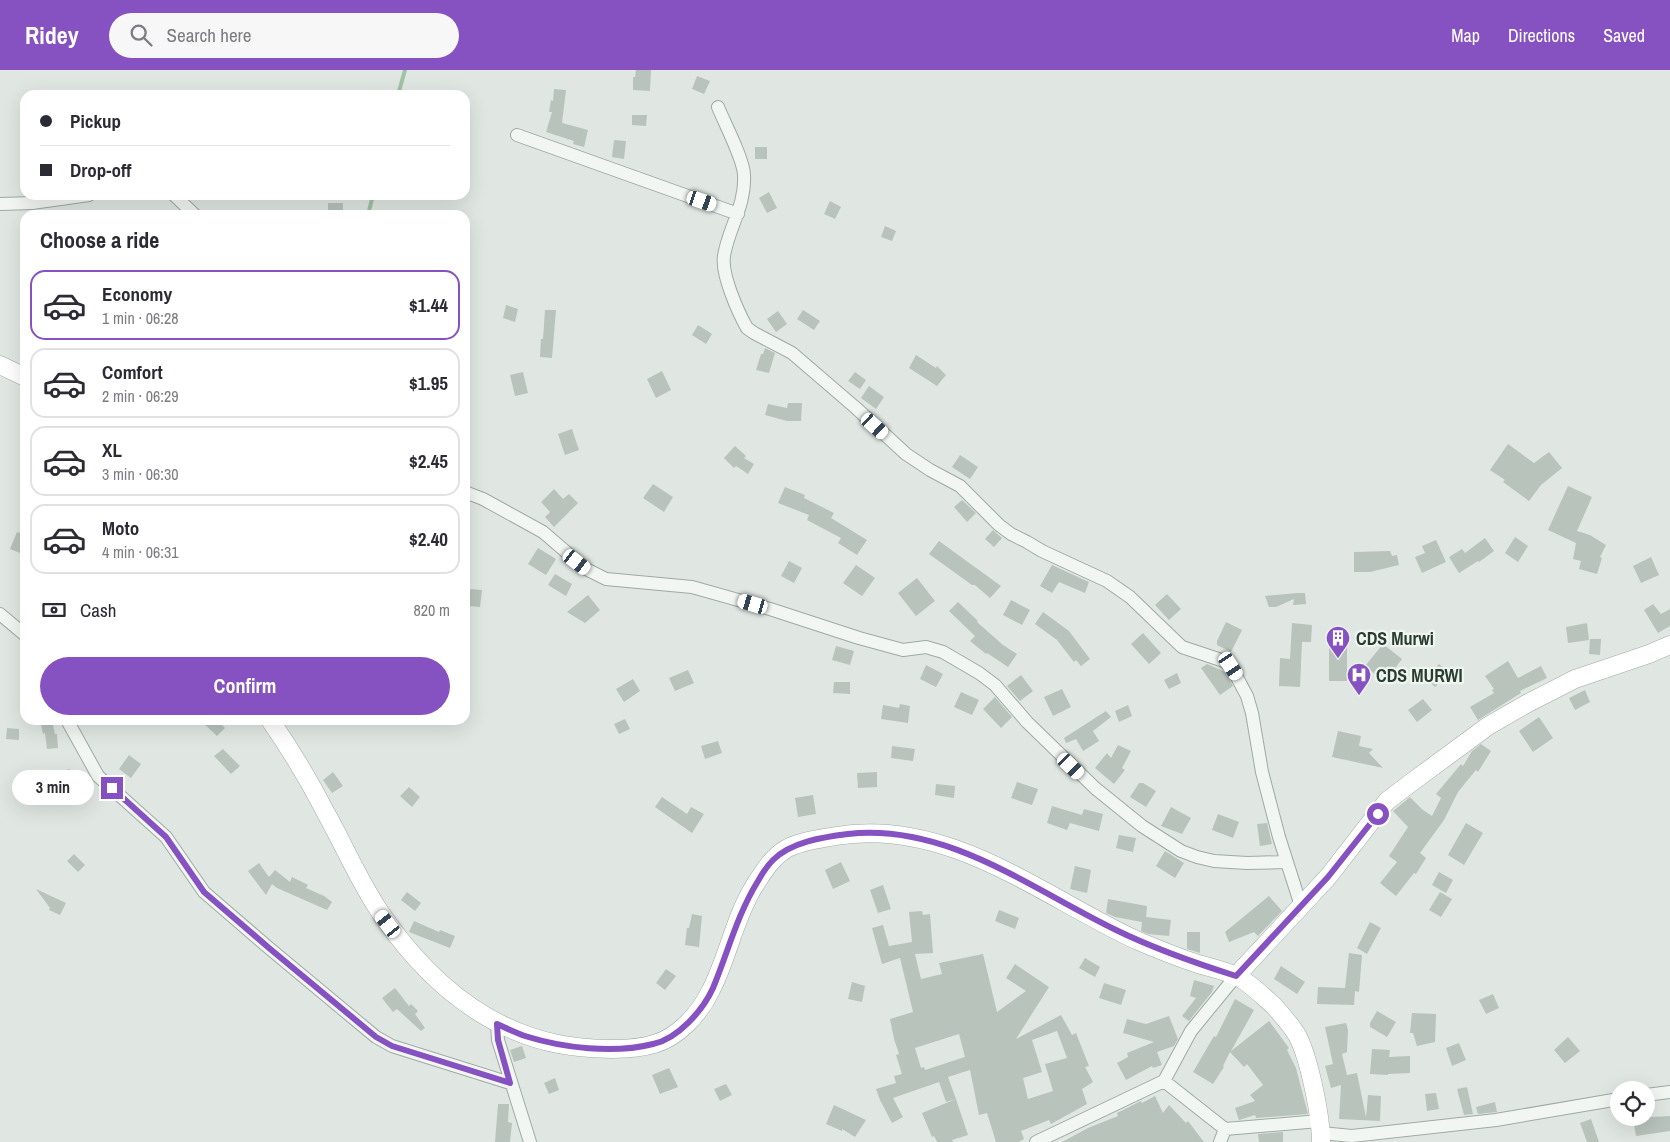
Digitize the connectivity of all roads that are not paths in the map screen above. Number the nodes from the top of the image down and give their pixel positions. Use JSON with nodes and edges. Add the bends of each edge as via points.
{"nodes":[{"id":1,"x":718,"y":107,"type":"dead end"},
{"id":2,"x":517,"y":135,"type":"dead end"},
{"id":3,"x":53,"y":200,"type":"edge"},
{"id":4,"x":179,"y":200,"type":"edge"},
{"id":5,"x":0,"y":204,"type":"edge"},
{"id":6,"x":190,"y":210,"type":"edge"},
{"id":7,"x":738,"y":214,"type":"junction"},
{"id":8,"x":0,"y":365,"type":"edge"},
{"id":9,"x":20,"y":375,"type":"edge"},
{"id":10,"x":470,"y":494,"type":"edge"},
{"id":11,"x":0,"y":614,"type":"edge"},
{"id":12,"x":20,"y":631,"type":"edge"},
{"id":13,"x":1670,"y":645,"type":"edge"},
{"id":14,"x":70,"y":725,"type":"edge"},
{"id":15,"x":273,"y":725,"type":"edge"},
{"id":16,"x":1287,"y":862,"type":"junction"},
{"id":17,"x":1301,"y":906,"type":"junction"},
{"id":18,"x":1236,"y":976,"type":"junction"},
{"id":19,"x":497,"y":1024,"type":"junction"},
{"id":20,"x":1164,"y":1081,"type":"junction"},
{"id":21,"x":510,"y":1083,"type":"junction"},
{"id":22,"x":1670,"y":1092,"type":"edge"},
{"id":23,"x":1655,"y":1094,"type":"edge"},
{"id":24,"x":1610,"y":1100,"type":"edge"},
{"id":25,"x":1225,"y":1130,"type":"junction"},
{"id":26,"x":1321,"y":1132,"type":"edge"},
{"id":27,"x":530,"y":1142,"type":"edge"},
{"id":28,"x":1036,"y":1142,"type":"edge"},
{"id":29,"x":1220,"y":1142,"type":"edge"}],
"edges":[{"from":1,"to":7,"type":"street","via":[[744,169]]},
{"from":2,"to":7,"type":"street"},
{"from":3,"to":5,"type":"street"},
{"from":4,"to":6,"type":"street"},
{"from":7,"to":16,"type":"street","via":[[727,244],[724,268],[748,328],[792,354],[906,454],[960,486],[1011,534],[1106,581],[1130,597],[1182,646],[1231,666],[1250,705],[1262,772]]},
{"from":8,"to":9,"type":"main road"},
{"from":10,"to":16,"type":"street","via":[[544,532],[586,569],[606,579],[692,586],[903,650],[926,647],[943,652],[995,685],[1027,722],[1095,788],[1142,826],[1181,851],[1214,861]]},
{"from":11,"to":12,"type":"street"},
{"from":13,"to":17,"type":"main road","via":[[1575,679],[1488,726],[1387,801],[1328,877]]},
{"from":14,"to":21,"type":"street","via":[[98,776],[166,837],[204,892],[376,1037],[392,1046]]},
{"from":15,"to":19,"type":"main road","via":[[327,814],[382,916],[428,971],[466,1004]]},
{"from":16,"to":17,"type":"street"},
{"from":17,"to":18,"type":"main road"},
{"from":18,"to":19,"type":"main road","via":[[1154,948],[986,861],[956,849],[894,835],[848,834],[786,849],[773,860],[748,896],[712,990],[699,1012],[679,1031],[655,1044],[626,1048],[582,1047],[525,1036]]},
{"from":18,"to":20,"type":"street","via":[[1191,1031]]},
{"from":18,"to":26,"type":"main road","via":[[1256,989],[1295,1032],[1308,1066]]},
{"from":19,"to":21,"type":"street"},
{"from":20,"to":25,"type":"street"},
{"from":20,"to":28,"type":"street"},
{"from":21,"to":27,"type":"street"},
{"from":22,"to":23,"type":"street"},
{"from":24,"to":26,"type":"street","via":[[1486,1121],[1352,1136]]},
{"from":25,"to":26,"type":"street"},
{"from":25,"to":29,"type":"street"}]}
